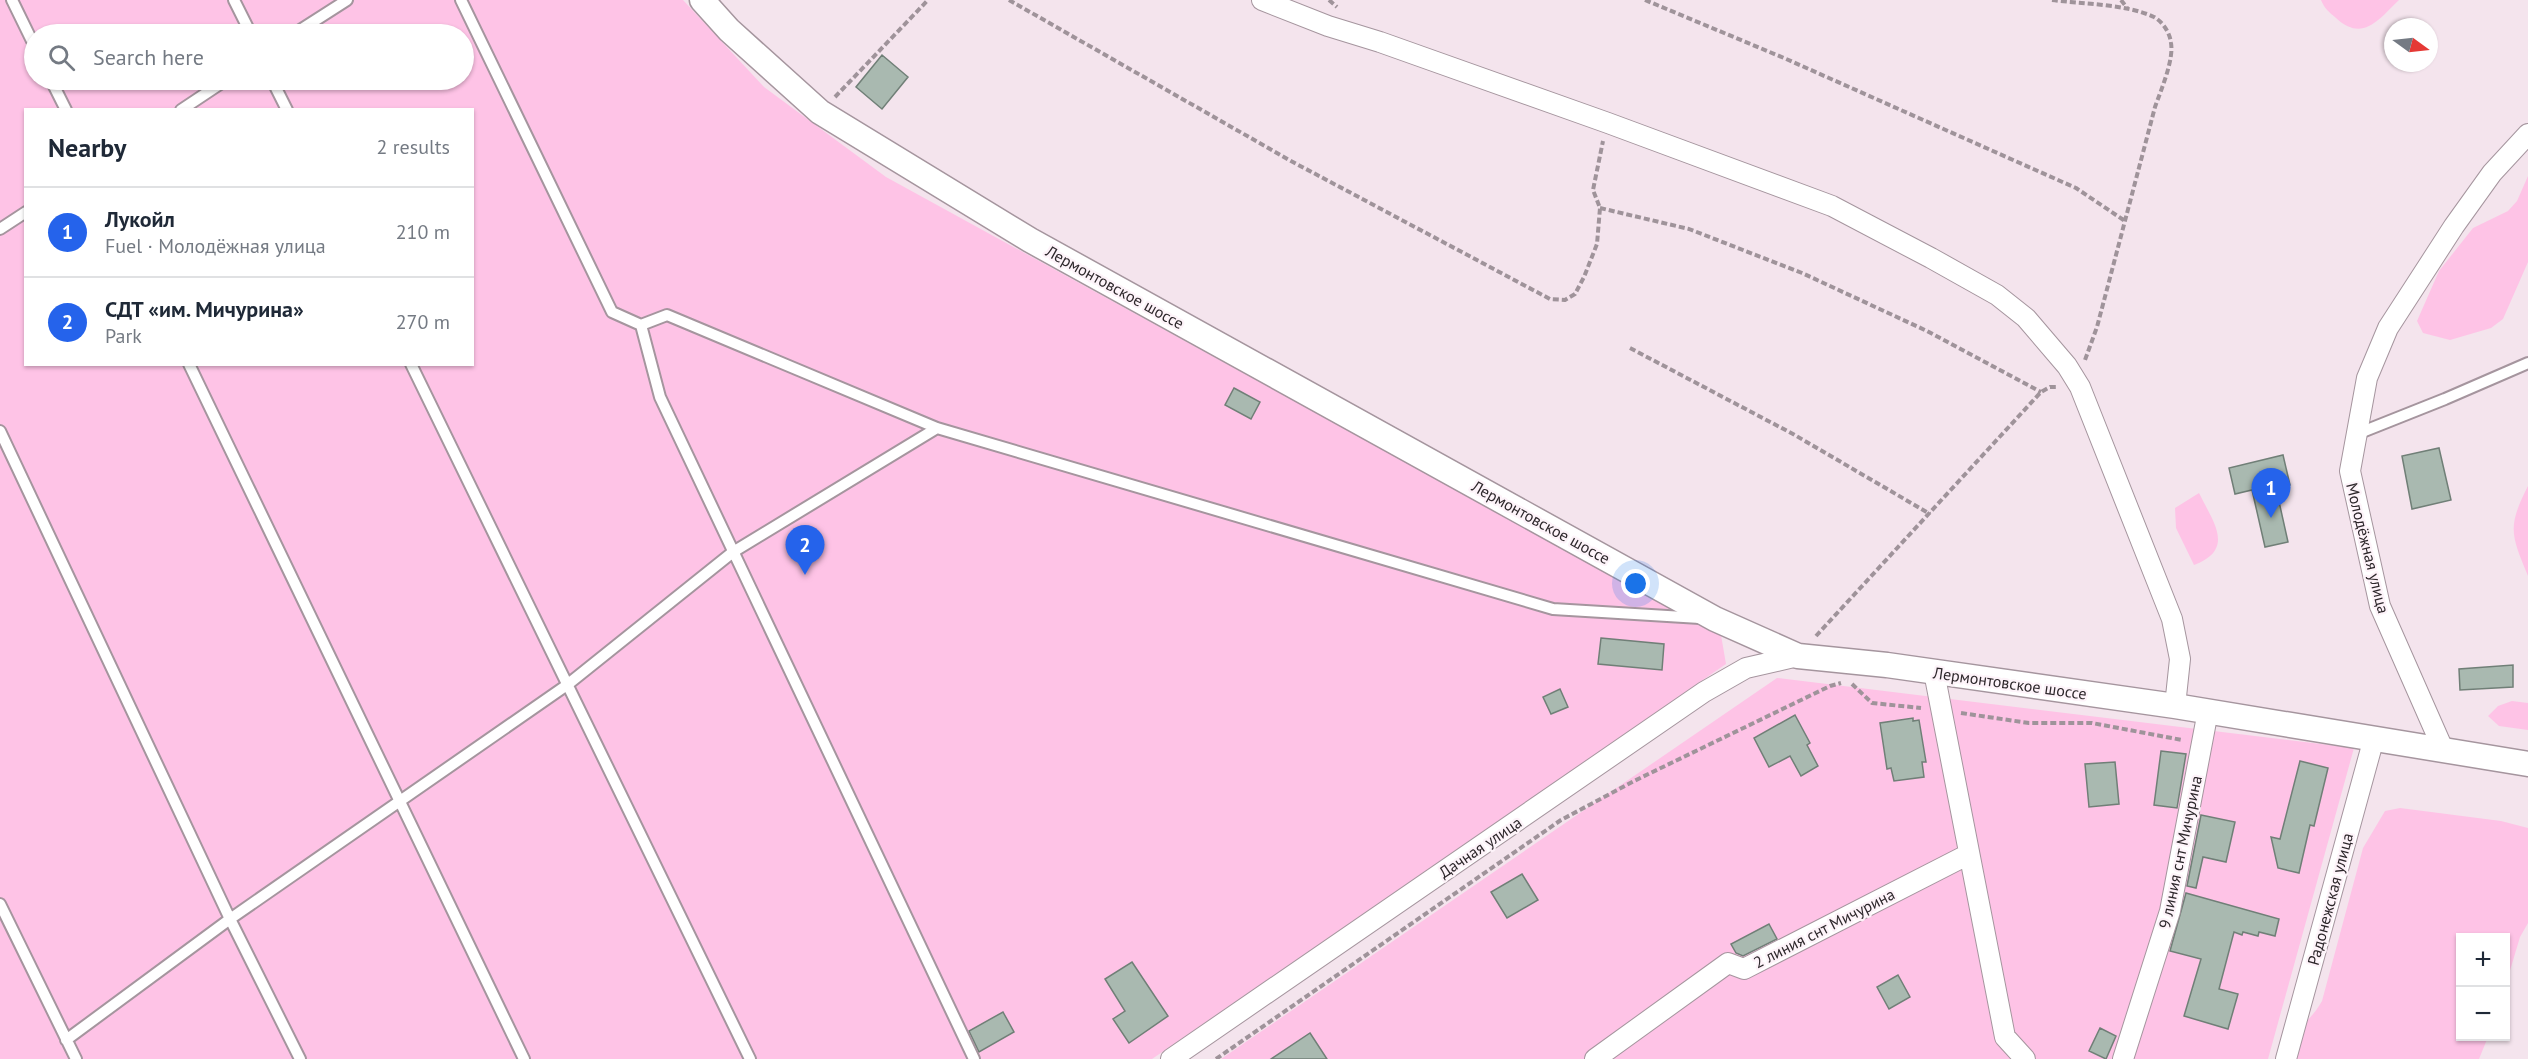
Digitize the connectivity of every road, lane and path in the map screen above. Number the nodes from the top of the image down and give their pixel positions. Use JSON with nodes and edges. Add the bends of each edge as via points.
{"nodes":[{"id":1,"x":12,"y":0,"type":"edge"},
{"id":2,"x":234,"y":0,"type":"edge"},
{"id":3,"x":346,"y":0,"type":"edge"},
{"id":4,"x":461,"y":0,"type":"edge"},
{"id":5,"x":702,"y":0,"type":"edge"},
{"id":6,"x":928,"y":0,"type":"edge"},
{"id":7,"x":1009,"y":0,"type":"edge"},
{"id":8,"x":1262,"y":0,"type":"edge"},
{"id":9,"x":1645,"y":0,"type":"edge"},
{"id":10,"x":2052,"y":0,"type":"edge"},
{"id":11,"x":2121,"y":0,"type":"edge"},
{"id":12,"x":246,"y":24,"type":"edge"},
{"id":13,"x":309,"y":24,"type":"edge"},
{"id":14,"x":473,"y":24,"type":"edge"},
{"id":15,"x":24,"y":25,"type":"edge"},
{"id":16,"x":474,"y":27,"type":"edge"},
{"id":17,"x":56,"y":90,"type":"edge"},
{"id":18,"x":211,"y":90,"type":"edge"},
{"id":19,"x":277,"y":90,"type":"edge"},
{"id":20,"x":65,"y":108,"type":"edge"},
{"id":21,"x":184,"y":108,"type":"edge"},
{"id":22,"x":286,"y":108,"type":"edge"},
{"id":23,"x":819,"y":112,"type":"junction"},
{"id":24,"x":1608,"y":123,"type":"junction"},
{"id":25,"x":2528,"y":134,"type":"edge"},
{"id":26,"x":1600,"y":208,"type":"junction"},
{"id":27,"x":24,"y":213,"type":"edge"},
{"id":28,"x":2125,"y":221,"type":"dead end"},
{"id":29,"x":0,"y":229,"type":"edge"},
{"id":30,"x":641,"y":325,"type":"junction"},
{"id":31,"x":1630,"y":348,"type":"dead end"},
{"id":32,"x":2528,"y":363,"type":"edge"},
{"id":33,"x":190,"y":366,"type":"edge"},
{"id":34,"x":412,"y":366,"type":"edge"},
{"id":35,"x":2041,"y":392,"type":"dead end"},
{"id":36,"x":937,"y":428,"type":"junction"},
{"id":37,"x":0,"y":431,"type":"edge"},
{"id":38,"x":2357,"y":434,"type":"junction"},
{"id":39,"x":1930,"y":514,"type":"dead end"},
{"id":40,"x":733,"y":552,"type":"junction"},
{"id":41,"x":1715,"y":619,"type":"junction"},
{"id":42,"x":1798,"y":656,"type":"junction"},
{"id":43,"x":1934,"y":672,"type":"junction"},
{"id":44,"x":567,"y":685,"type":"junction"},
{"id":45,"x":2175,"y":706,"type":"junction"},
{"id":46,"x":1941,"y":711,"type":"junction"},
{"id":47,"x":2208,"y":711,"type":"junction"},
{"id":48,"x":2374,"y":738,"type":"junction"},
{"id":49,"x":2203,"y":744,"type":"junction"},
{"id":50,"x":2443,"y":749,"type":"junction"},
{"id":51,"x":2528,"y":764,"type":"edge"},
{"id":52,"x":399,"y":802,"type":"junction"},
{"id":53,"x":1970,"y":854,"type":"junction"},
{"id":54,"x":0,"y":904,"type":"edge"},
{"id":55,"x":230,"y":919,"type":"junction"},
{"id":56,"x":66,"y":1040,"type":"junction"},
{"id":57,"x":2023,"y":1058,"type":"edge"},
{"id":58,"x":76,"y":1059,"type":"edge"},
{"id":59,"x":300,"y":1059,"type":"edge"},
{"id":60,"x":524,"y":1059,"type":"edge"},
{"id":61,"x":750,"y":1059,"type":"edge"},
{"id":62,"x":974,"y":1059,"type":"edge"},
{"id":63,"x":1171,"y":1059,"type":"edge"},
{"id":64,"x":1216,"y":1059,"type":"edge"},
{"id":65,"x":1595,"y":1059,"type":"edge"},
{"id":66,"x":2123,"y":1059,"type":"edge"},
{"id":67,"x":2286,"y":1059,"type":"edge"}],
"edges":[{"from":1,"to":15,"type":"lane"},
{"from":2,"to":12,"type":"lane"},
{"from":3,"to":13,"type":"lane"},
{"from":4,"to":14,"type":"lane"},
{"from":5,"to":23,"type":"street","name":"Лермонтовское шоссе","via":[[729,30]]},
{"from":6,"to":23,"type":"path"},
{"from":7,"to":26,"type":"path","via":[[1311,172],[1550,298],[1564,300],[1575,294],[1597,244]]},
{"from":8,"to":24,"type":"street"},
{"from":9,"to":28,"type":"path","via":[[2076,189]]},
{"from":10,"to":11,"type":"path","via":[[2128,10]]},
{"from":16,"to":30,"type":"lane","via":[[612,312]]},
{"from":17,"to":20,"type":"lane"},
{"from":18,"to":21,"type":"lane"},
{"from":19,"to":22,"type":"lane"},
{"from":23,"to":41,"type":"street","name":"Лермонтовское шоссе","via":[[1030,240]]},
{"from":24,"to":26,"type":"path","via":[[1593,190]]},
{"from":24,"to":45,"type":"street","via":[[1832,207],[1997,295],[2026,318],[2080,387],[2172,619],[2180,659]]},
{"from":25,"to":38,"type":"street","name":"Молодёжная улица","via":[[2492,173],[2388,328],[2367,378]]},
{"from":26,"to":35,"type":"path","via":[[1689,229],[1802,273],[1927,331]]},
{"from":27,"to":29,"type":"lane"},
{"from":30,"to":36,"type":"lane","via":[[667,315]]},
{"from":30,"to":40,"type":"lane","via":[[660,397]]},
{"from":31,"to":39,"type":"path","via":[[1793,434]]},
{"from":32,"to":38,"type":"lane"},
{"from":33,"to":52,"type":"lane"},
{"from":34,"to":44,"type":"lane"},
{"from":36,"to":40,"type":"lane"},
{"from":36,"to":41,"type":"lane","via":[[1553,609]]},
{"from":37,"to":55,"type":"lane"},
{"from":38,"to":50,"type":"street","name":"Молодёжная улица","via":[[2350,471],[2380,606]]},
{"from":40,"to":44,"type":"lane"},
{"from":40,"to":62,"type":"lane"},
{"from":41,"to":42,"type":"street","name":"Лермонтовское шоссе"},
{"from":42,"to":43,"type":"street","name":"Лермонтовское шоссе"},
{"from":42,"to":63,"type":"street","name":"Дачная улица","via":[[1746,668],[1704,692]]},
{"from":43,"to":45,"type":"street","name":"Лермонтовское шоссе"},
{"from":43,"to":46,"type":"street"},
{"from":44,"to":52,"type":"lane"},
{"from":44,"to":61,"type":"lane"},
{"from":45,"to":47,"type":"street","name":"Лермонтовское шоссе"},
{"from":46,"to":49,"type":"path","via":[[2029,723],[2092,723]]},
{"from":46,"to":53,"type":"street"},
{"from":46,"to":64,"type":"path","via":[[1872,703],[1849,681],[1750,723],[1562,820]]},
{"from":47,"to":48,"type":"street","name":"Лермонтовское шоссе"},
{"from":47,"to":49,"type":"street","name":"9 линия снт Мичурина"},
{"from":48,"to":50,"type":"street","name":"Лермонтовское шоссе"},
{"from":48,"to":67,"type":"street","name":"Радонежская улица"},
{"from":49,"to":66,"type":"street","name":"9 линия снт Мичурина","via":[[2170,911]]},
{"from":50,"to":51,"type":"street","name":"Лермонтовское шоссе"},
{"from":52,"to":55,"type":"lane"},
{"from":52,"to":60,"type":"lane"},
{"from":53,"to":57,"type":"street","via":[[2006,1037]]},
{"from":53,"to":65,"type":"street","name":"2 линия снт Мичурина","via":[[1744,969],[1728,963]]},
{"from":54,"to":56,"type":"lane"},
{"from":55,"to":56,"type":"lane"},
{"from":55,"to":59,"type":"lane"},
{"from":56,"to":58,"type":"lane"}]}
